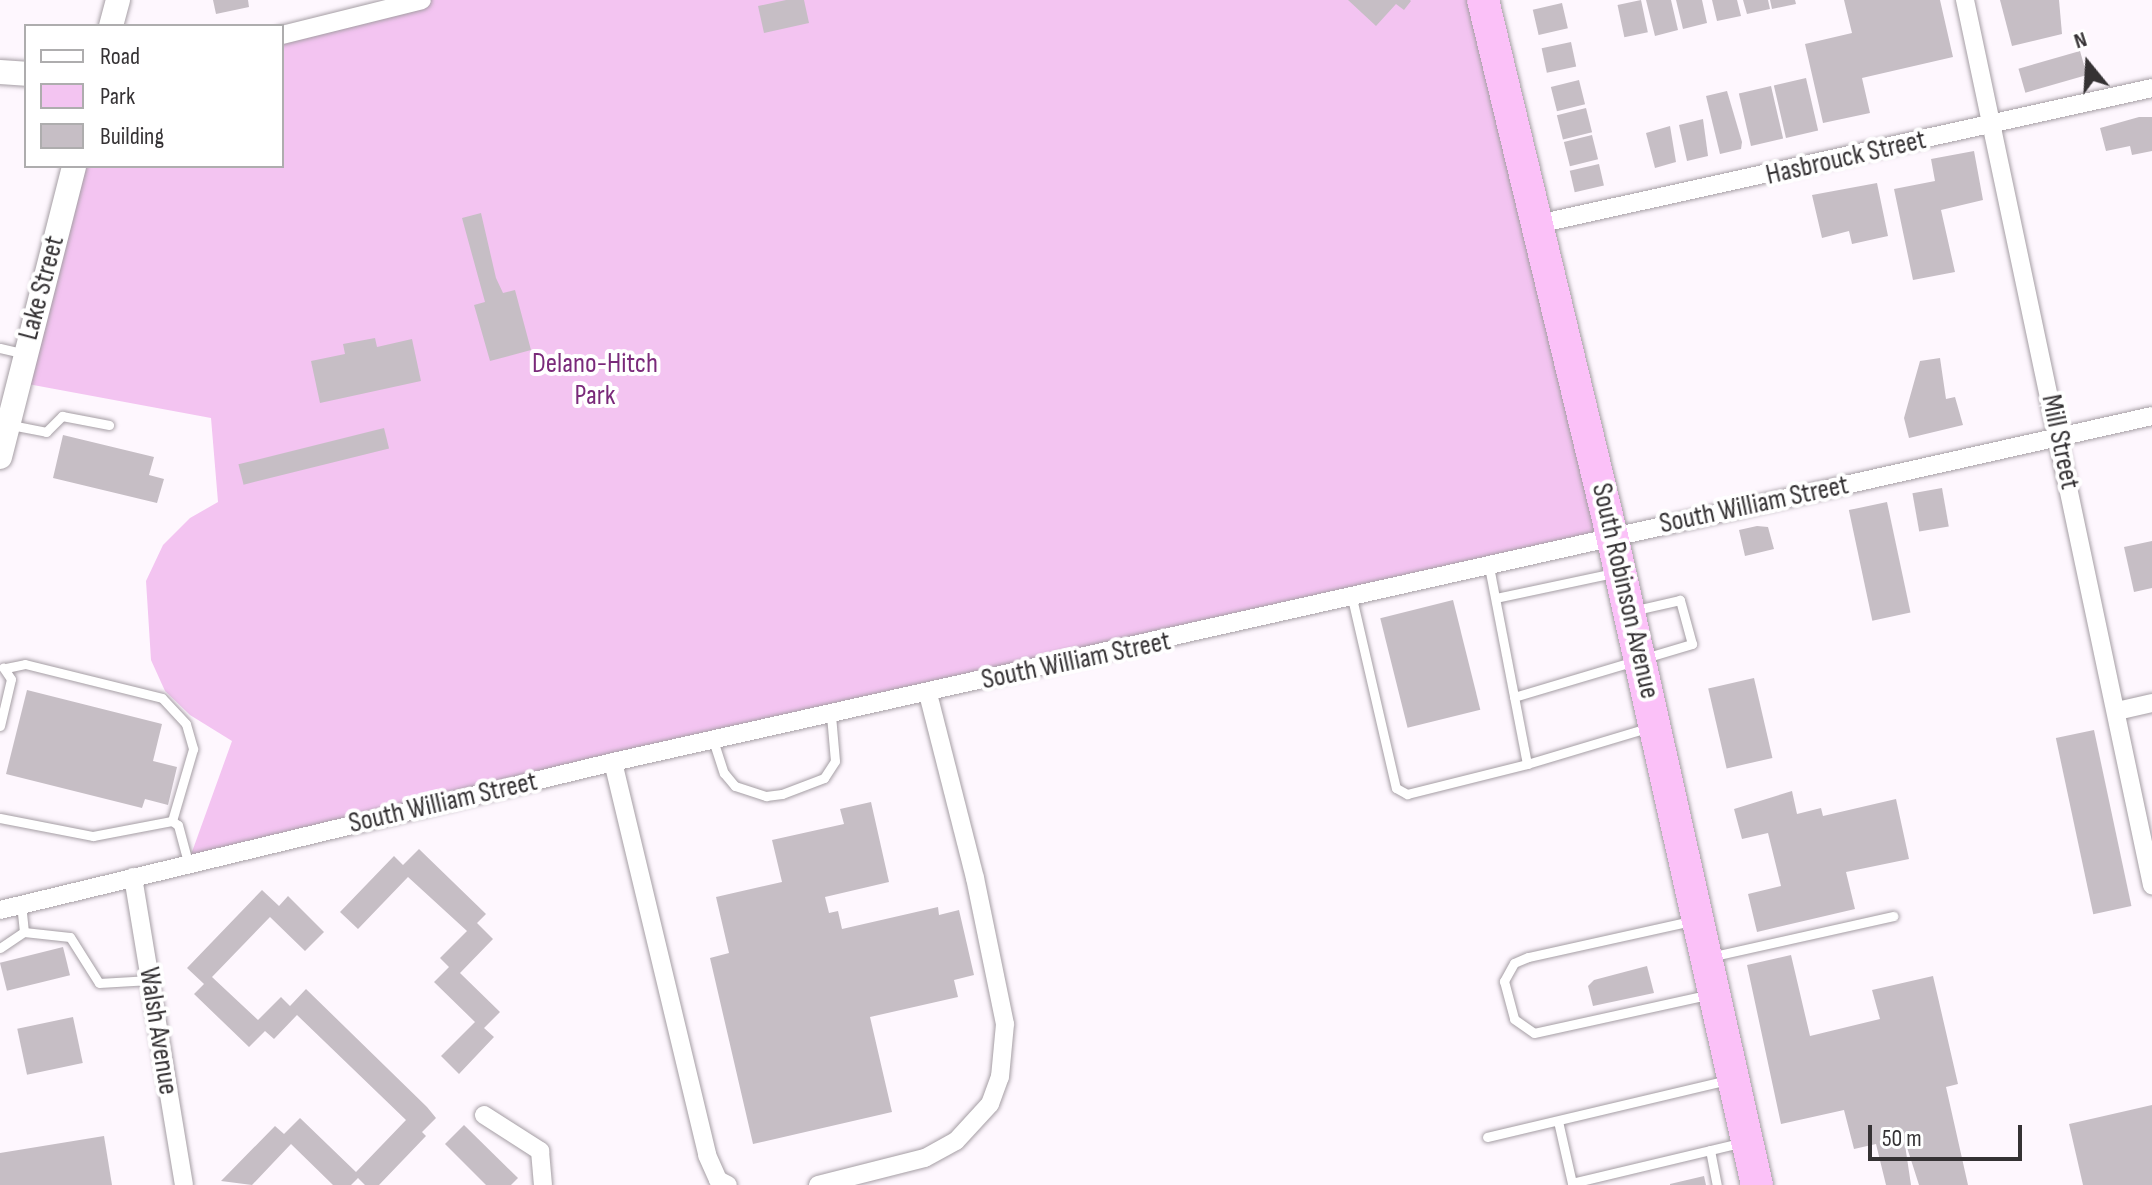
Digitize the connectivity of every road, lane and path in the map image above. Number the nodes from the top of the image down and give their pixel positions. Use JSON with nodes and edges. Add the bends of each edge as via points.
{"nodes":[{"id":1,"x":118,"y":0,"type":"edge"},
{"id":2,"x":422,"y":0,"type":"edge"},
{"id":3,"x":1965,"y":0,"type":"edge"},
{"id":4,"x":1488,"y":1,"type":"edge"},
{"id":5,"x":112,"y":24,"type":"edge"},
{"id":6,"x":284,"y":34,"type":"edge"},
{"id":7,"x":0,"y":72,"type":"edge"},
{"id":8,"x":24,"y":74,"type":"edge"},
{"id":9,"x":2152,"y":88,"type":"edge"},
{"id":10,"x":1994,"y":124,"type":"junction"},
{"id":11,"x":73,"y":168,"type":"edge"},
{"id":12,"x":1538,"y":224,"type":"junction"},
{"id":13,"x":0,"y":348,"type":"edge"},
{"id":14,"x":25,"y":354,"type":"junction"},
{"id":15,"x":2152,"y":416,"type":"edge"},
{"id":16,"x":8,"y":424,"type":"junction"},
{"id":17,"x":109,"y":425,"type":"dead end"},
{"id":18,"x":2059,"y":437,"type":"junction"},
{"id":19,"x":0,"y":457,"type":"edge"},
{"id":20,"x":1612,"y":536,"type":"junction"},
{"id":21,"x":1489,"y":566,"type":"junction"},
{"id":22,"x":1620,"y":572,"type":"junction"},
{"id":23,"x":1352,"y":598,"type":"junction"},
{"id":24,"x":1496,"y":598,"type":"junction"},
{"id":25,"x":1629,"y":612,"type":"junction"},
{"id":26,"x":1641,"y":663,"type":"junction"},
{"id":27,"x":3,"y":667,"type":"edge"},
{"id":28,"x":928,"y":694,"type":"junction"},
{"id":29,"x":1514,"y":697,"type":"junction"},
{"id":30,"x":2152,"y":703,"type":"edge"},
{"id":31,"x":2117,"y":711,"type":"junction"},
{"id":32,"x":831,"y":715,"type":"junction"},
{"id":33,"x":0,"y":726,"type":"edge"},
{"id":34,"x":1656,"y":726,"type":"junction"},
{"id":35,"x":713,"y":740,"type":"junction"},
{"id":36,"x":613,"y":762,"type":"junction"},
{"id":37,"x":1527,"y":764,"type":"junction"},
{"id":38,"x":0,"y":818,"type":"edge"},
{"id":39,"x":172,"y":821,"type":"junction"},
{"id":40,"x":188,"y":863,"type":"junction"},
{"id":41,"x":133,"y":877,"type":"junction"},
{"id":42,"x":2152,"y":885,"type":"edge"},
{"id":43,"x":21,"y":904,"type":"junction"},
{"id":44,"x":0,"y":910,"type":"edge"},
{"id":45,"x":1893,"y":916,"type":"dead end"},
{"id":46,"x":1698,"y":919,"type":"junction"},
{"id":47,"x":24,"y":932,"type":"junction"},
{"id":48,"x":0,"y":948,"type":"edge"},
{"id":49,"x":1707,"y":958,"type":"junction"},
{"id":50,"x":150,"y":980,"type":"junction"},
{"id":51,"x":1715,"y":993,"type":"junction"},
{"id":52,"x":1734,"y":1079,"type":"junction"},
{"id":53,"x":484,"y":1115,"type":"dead end"},
{"id":54,"x":1558,"y":1121,"type":"junction"},
{"id":55,"x":1487,"y":1137,"type":"dead end"},
{"id":56,"x":1748,"y":1141,"type":"junction"},
{"id":57,"x":1710,"y":1150,"type":"junction"},
{"id":58,"x":184,"y":1185,"type":"edge"},
{"id":59,"x":543,"y":1185,"type":"edge"},
{"id":60,"x":728,"y":1185,"type":"edge"},
{"id":61,"x":818,"y":1185,"type":"edge"},
{"id":62,"x":1717,"y":1185,"type":"edge"},
{"id":63,"x":1757,"y":1185,"type":"edge"}],
"edges":[{"from":1,"to":5,"type":"main road"},
{"from":2,"to":6,"type":"street"},
{"from":3,"to":10,"type":"street","name":"Mill Street"},
{"from":4,"to":12,"type":"highway","name":"South Robinson Avenue"},
{"from":7,"to":8,"type":"main road"},
{"from":9,"to":10,"type":"street","name":"Hasbrouck Street"},
{"from":10,"to":12,"type":"street","name":"Hasbrouck Street"},
{"from":10,"to":18,"type":"street","name":"Mill Street"},
{"from":11,"to":14,"type":"main road","name":"Lake Street"},
{"from":12,"to":20,"type":"highway","name":"South Robinson Avenue"},
{"from":13,"to":14,"type":"lane"},
{"from":14,"to":16,"type":"main road","name":"Lake Street"},
{"from":15,"to":18,"type":"street","name":"South William Street"},
{"from":16,"to":17,"type":"lane","via":[[46,432],[62,416]]},
{"from":16,"to":19,"type":"main road","name":"Lake Street"},
{"from":18,"to":20,"type":"street","name":"South William Street"},
{"from":18,"to":31,"type":"street","name":"Mill Street"},
{"from":20,"to":21,"type":"street","name":"South William Street"},
{"from":20,"to":22,"type":"highway","name":"South Robinson Avenue"},
{"from":21,"to":23,"type":"street","name":"South William Street"},
{"from":21,"to":24,"type":"lane"},
{"from":22,"to":24,"type":"lane"},
{"from":22,"to":25,"type":"highway","name":"South Robinson Avenue"},
{"from":23,"to":28,"type":"street","name":"South William Street"},
{"from":23,"to":37,"type":"lane","via":[[1396,788],[1407,794]]},
{"from":24,"to":29,"type":"lane"},
{"from":25,"to":26,"type":"highway","name":"South Robinson Avenue"},
{"from":25,"to":26,"type":"lane","via":[[1680,600],[1692,644]]},
{"from":26,"to":29,"type":"lane"},
{"from":26,"to":34,"type":"highway","name":"South Robinson Avenue"},
{"from":27,"to":33,"type":"lane","via":[[11,679]]},
{"from":27,"to":39,"type":"lane","via":[[25,664],[162,698],[186,724],[193,749]]},
{"from":28,"to":32,"type":"street","name":"South William Street"},
{"from":28,"to":61,"type":"street","via":[[1005,1024],[1000,1077],[990,1104],[956,1141],[925,1158]]},
{"from":29,"to":37,"type":"lane"},
{"from":30,"to":31,"type":"street"},
{"from":31,"to":42,"type":"street","name":"Mill Street"},
{"from":32,"to":35,"type":"street","name":"South William Street"},
{"from":32,"to":35,"type":"lane","via":[[835,761],[824,778],[782,794],[766,796],[735,786],[724,773]]},
{"from":34,"to":37,"type":"lane"},
{"from":34,"to":46,"type":"highway","name":"South Robinson Avenue"},
{"from":35,"to":36,"type":"street","name":"South William Street"},
{"from":36,"to":40,"type":"street","name":"South William Street"},
{"from":36,"to":60,"type":"street","via":[[707,1155],[718,1180]]},
{"from":38,"to":39,"type":"lane","via":[[93,836]]},
{"from":39,"to":40,"type":"lane","via":[[178,825]]},
{"from":40,"to":41,"type":"street","name":"South William Street"},
{"from":41,"to":43,"type":"street","name":"South William Street"},
{"from":41,"to":50,"type":"street","name":"Walsh Avenue"},
{"from":43,"to":44,"type":"street","name":"South William Street"},
{"from":43,"to":47,"type":"lane"},
{"from":45,"to":49,"type":"lane"},
{"from":46,"to":49,"type":"highway","name":"South Robinson Avenue"},
{"from":46,"to":51,"type":"lane","via":[[1528,957],[1507,971],[1506,990],[1514,1019],[1534,1033]]},
{"from":47,"to":48,"type":"lane"},
{"from":47,"to":50,"type":"lane","via":[[70,937],[99,983]]},
{"from":49,"to":51,"type":"highway","name":"South Robinson Avenue"},
{"from":50,"to":58,"type":"street","name":"Walsh Avenue"},
{"from":51,"to":52,"type":"highway","name":"South Robinson Avenue"},
{"from":52,"to":54,"type":"lane"},
{"from":52,"to":56,"type":"highway","name":"South Robinson Avenue"},
{"from":53,"to":59,"type":"street","via":[[540,1151]]},
{"from":54,"to":55,"type":"lane"},
{"from":54,"to":57,"type":"lane","via":[[1572,1183]]},
{"from":56,"to":57,"type":"lane"},
{"from":56,"to":63,"type":"highway","name":"South Robinson Avenue"},
{"from":57,"to":62,"type":"lane"}]}
